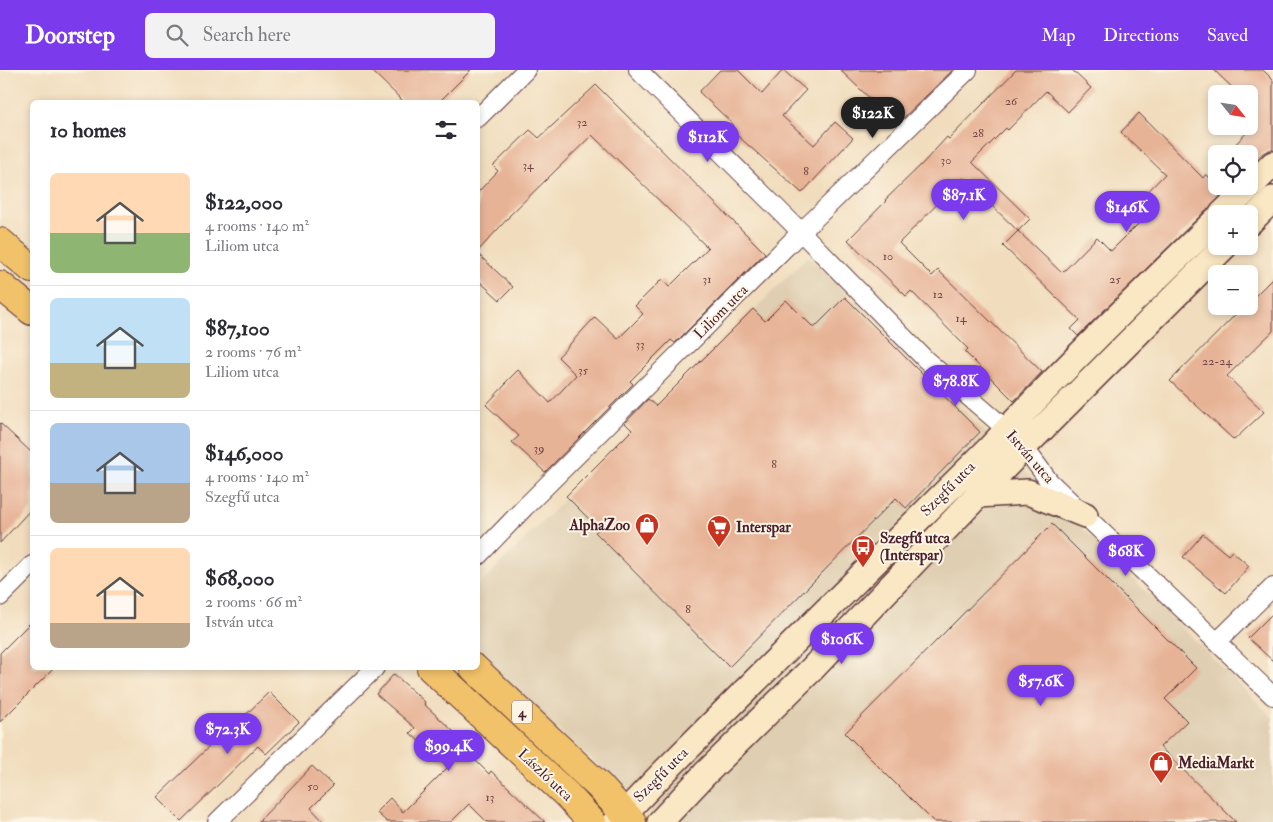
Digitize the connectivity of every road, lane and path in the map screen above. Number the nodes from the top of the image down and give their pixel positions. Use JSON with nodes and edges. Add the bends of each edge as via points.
{"nodes":[{"id":1,"x":526,"y":70,"type":"edge"},
{"id":2,"x":638,"y":70,"type":"edge"},
{"id":3,"x":968,"y":70,"type":"edge"},
{"id":4,"x":480,"y":116,"type":"edge"},
{"id":5,"x":1273,"y":164,"type":"edge"},
{"id":6,"x":1273,"y":199,"type":"edge"},
{"id":7,"x":1231,"y":205,"type":"edge"},
{"id":8,"x":1258,"y":214,"type":"edge"},
{"id":9,"x":1208,"y":228,"type":"edge"},
{"id":10,"x":801,"y":232,"type":"junction"},
{"id":11,"x":0,"y":242,"type":"edge"},
{"id":12,"x":1216,"y":255,"type":"edge"},
{"id":13,"x":30,"y":267,"type":"edge"},
{"id":14,"x":0,"y":285,"type":"edge"},
{"id":15,"x":30,"y":309,"type":"edge"},
{"id":16,"x":1015,"y":438,"type":"junction"},
{"id":17,"x":978,"y":495,"type":"junction"},
{"id":18,"x":1085,"y":515,"type":"junction"},
{"id":19,"x":480,"y":554,"type":"edge"},
{"id":20,"x":30,"y":566,"type":"edge"},
{"id":21,"x":1273,"y":588,"type":"edge"},
{"id":22,"x":0,"y":598,"type":"edge"},
{"id":23,"x":1217,"y":642,"type":"junction"},
{"id":24,"x":373,"y":670,"type":"edge"},
{"id":25,"x":433,"y":670,"type":"edge"},
{"id":26,"x":476,"y":670,"type":"edge"},
{"id":27,"x":1273,"y":696,"type":"edge"},
{"id":28,"x":624,"y":819,"type":"edge"},
{"id":29,"x":218,"y":822,"type":"edge"},
{"id":30,"x":592,"y":822,"type":"edge"},
{"id":31,"x":660,"y":822,"type":"edge"}],
"edges":[{"from":1,"to":4,"type":"street"},
{"from":2,"to":10,"type":"street","name":"István utca"},
{"from":3,"to":10,"type":"street","name":"Liliom utca"},
{"from":5,"to":7,"type":"street"},
{"from":6,"to":8,"type":"street"},
{"from":9,"to":16,"type":"street","name":"Szegfű utca","via":[[1085,348]]},
{"from":10,"to":16,"type":"street","name":"István utca","via":[[926,360]]},
{"from":10,"to":19,"type":"street","name":"Liliom utca"},
{"from":11,"to":13,"type":"main road"},
{"from":12,"to":16,"type":"street","name":"Szegfű utca"},
{"from":14,"to":15,"type":"main road"},
{"from":16,"to":17,"type":"street","name":"Szegfű utca"},
{"from":16,"to":18,"type":"street","name":"István utca","via":[[1049,481]]},
{"from":16,"to":28,"type":"street","name":"Szegfű utca","via":[[989,449],[731,705]]},
{"from":17,"to":18,"type":"street","via":[[1028,492]]},
{"from":17,"to":31,"type":"street","name":"Szegfű utca"},
{"from":18,"to":23,"type":"street","name":"István utca"},
{"from":20,"to":22,"type":"street"},
{"from":21,"to":23,"type":"street"},
{"from":23,"to":27,"type":"street","name":"István utca"},
{"from":24,"to":29,"type":"street"},
{"from":25,"to":30,"type":"main road","name":"László utca","number":"4"},
{"from":26,"to":28,"type":"main road","name":"László utca","number":"4","via":[[599,786]]}]}
